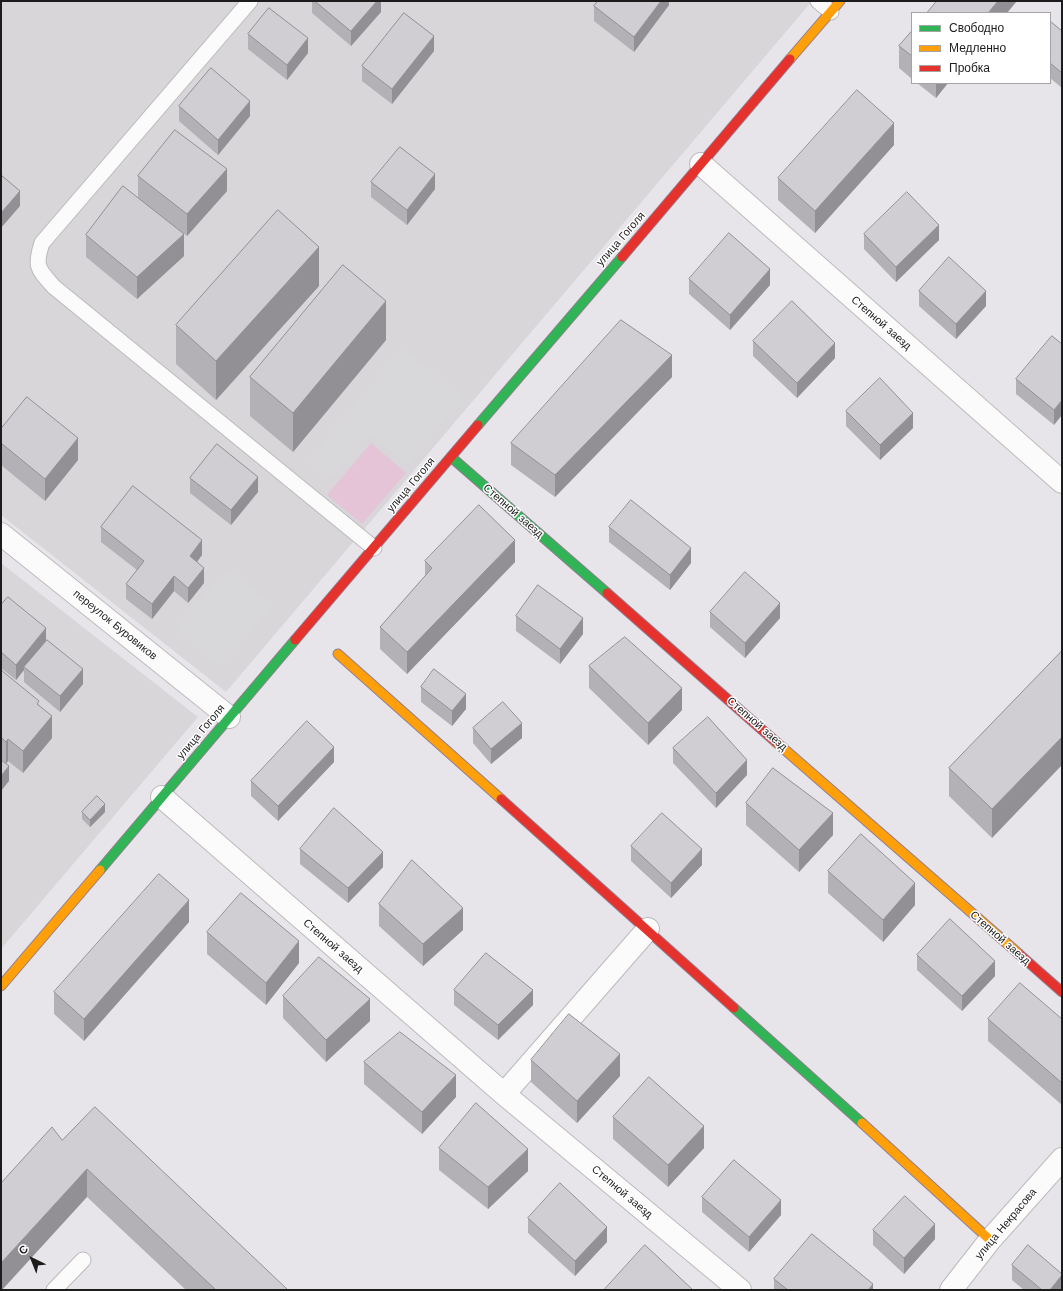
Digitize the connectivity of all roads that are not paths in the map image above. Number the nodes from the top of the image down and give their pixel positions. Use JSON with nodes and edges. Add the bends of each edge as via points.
{"nodes":[{"id":1,"x":250,"y":1,"type":"edge"},
{"id":2,"x":818,"y":1,"type":"edge"},
{"id":3,"x":835,"y":6,"type":"edge"},
{"id":4,"x":701,"y":164,"type":"junction"},
{"id":5,"x":451,"y":457,"type":"junction"},
{"id":6,"x":1062,"y":482,"type":"edge"},
{"id":7,"x":1,"y":534,"type":"edge"},
{"id":8,"x":374,"y":548,"type":"junction"},
{"id":9,"x":338,"y":654,"type":"dead end"},
{"id":10,"x":229,"y":717,"type":"junction"},
{"id":11,"x":162,"y":797,"type":"junction"},
{"id":12,"x":648,"y":929,"type":"junction"},
{"id":13,"x":1,"y":986,"type":"edge"},
{"id":14,"x":1062,"y":992,"type":"edge"},
{"id":15,"x":504,"y":1094,"type":"junction"},
{"id":16,"x":1062,"y":1159,"type":"edge"},
{"id":17,"x":990,"y":1240,"type":"junction"},
{"id":18,"x":83,"y":1260,"type":"dead end"},
{"id":19,"x":54,"y":1290,"type":"edge"},
{"id":20,"x":740,"y":1290,"type":"edge"},
{"id":21,"x":951,"y":1290,"type":"edge"}],
"edges":[{"from":1,"to":8,"type":"lane","via":[[42,243],[37,258],[41,272],[54,287]]},
{"from":2,"to":3,"type":"lane"},
{"from":3,"to":4,"type":"street","name":"улица Гоголя"},
{"from":4,"to":5,"type":"street","name":"улица Гоголя"},
{"from":4,"to":6,"type":"street","name":"Степной заезд"},
{"from":5,"to":8,"type":"street","name":"улица Гоголя"},
{"from":5,"to":14,"type":"street","name":"Степной заезд"},
{"from":7,"to":10,"type":"street","name":"переулок Буровиков"},
{"from":8,"to":10,"type":"street","name":"улица Гоголя"},
{"from":9,"to":12,"type":"street"},
{"from":10,"to":11,"type":"street","name":"улица Гоголя"},
{"from":11,"to":13,"type":"street","name":"улица Гоголя"},
{"from":11,"to":15,"type":"street","name":"Степной заезд"},
{"from":12,"to":15,"type":"street"},
{"from":12,"to":17,"type":"street"},
{"from":15,"to":20,"type":"street","name":"Степной заезд"},
{"from":16,"to":17,"type":"street","name":"улица Некрасова"},
{"from":17,"to":21,"type":"street","name":"улица Некрасова"},
{"from":18,"to":19,"type":"lane"}]}
